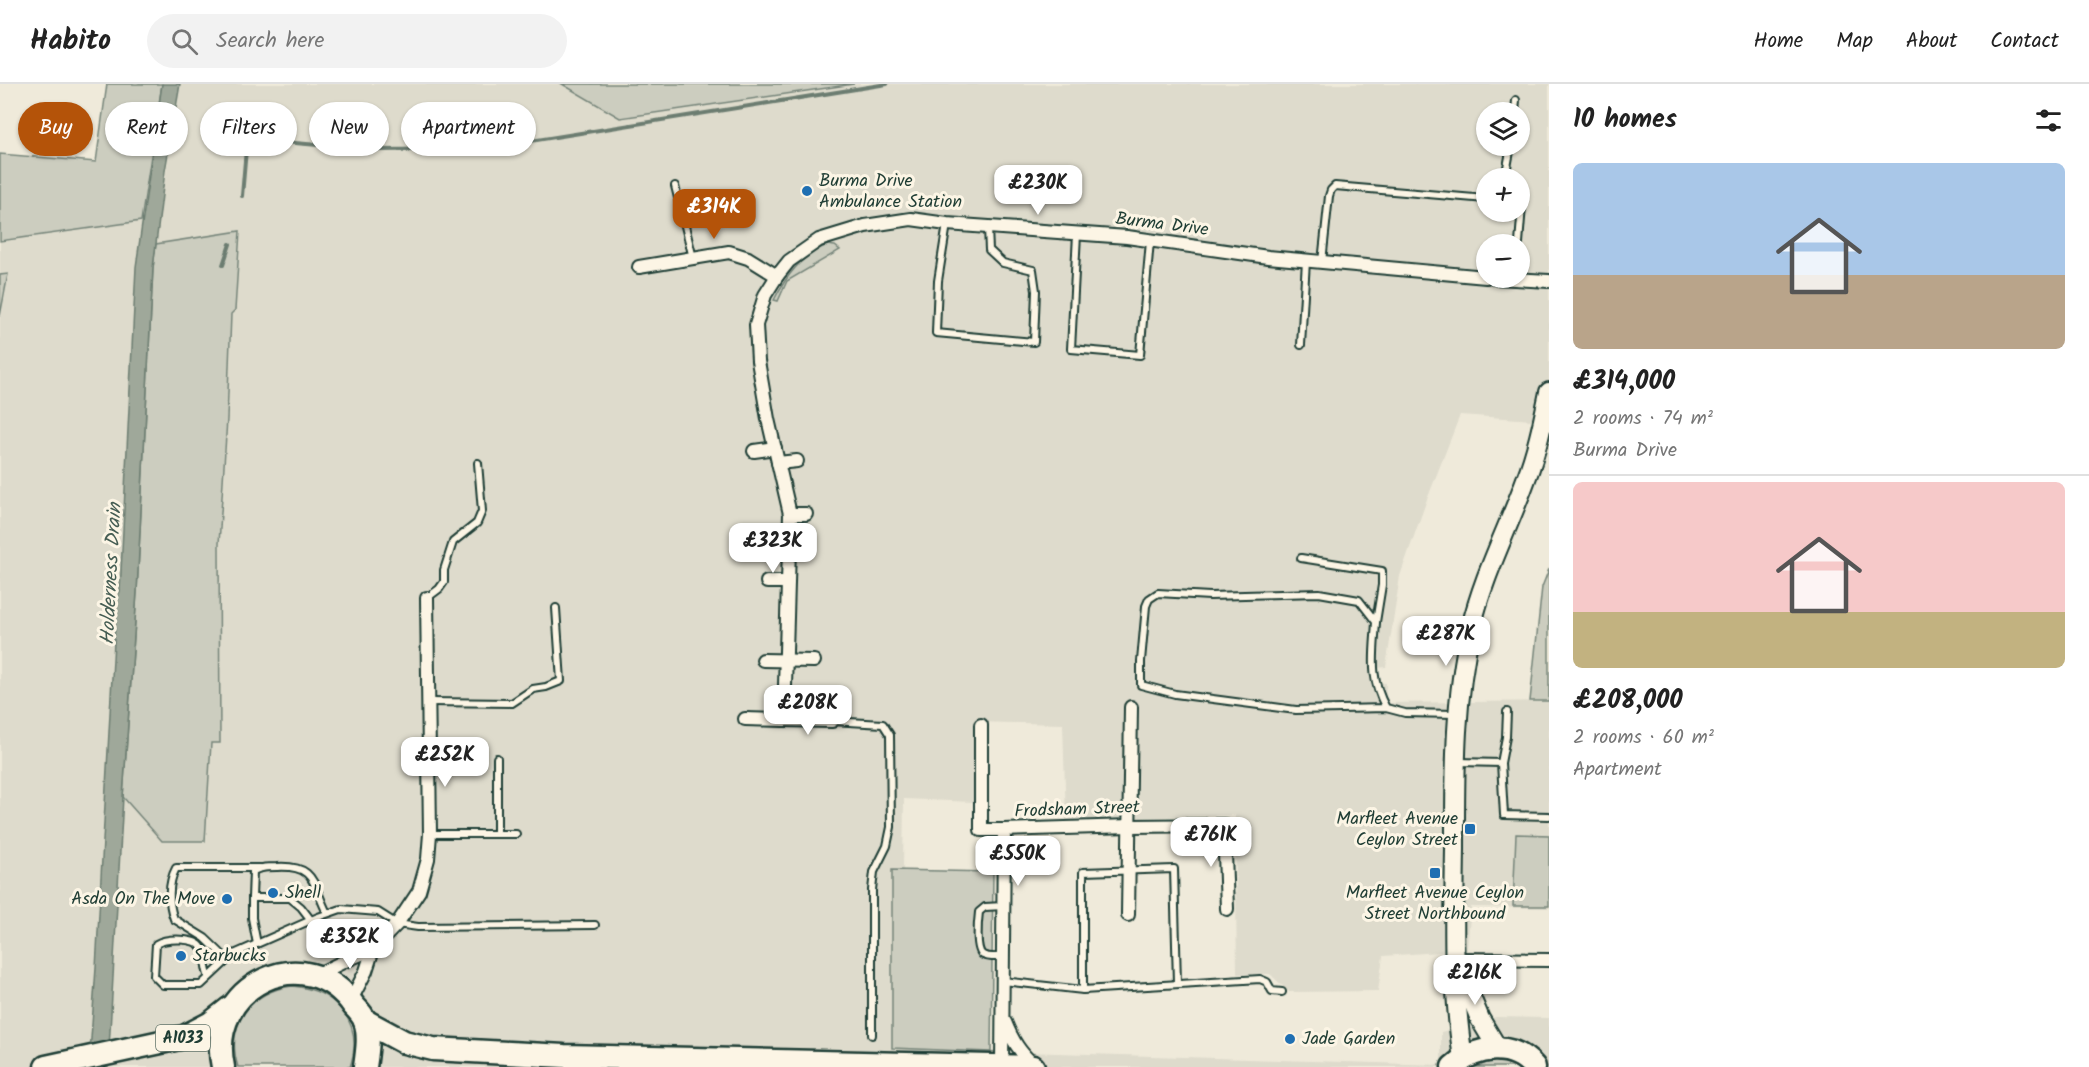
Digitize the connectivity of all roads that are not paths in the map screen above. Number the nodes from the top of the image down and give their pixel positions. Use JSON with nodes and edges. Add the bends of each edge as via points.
{"nodes":[{"id":1,"x":675,"y":186,"type":"dead end"},
{"id":2,"x":1476,"y":198,"type":"edge"},
{"id":3,"x":947,"y":224,"type":"junction"},
{"id":4,"x":988,"y":228,"type":"junction"},
{"id":5,"x":1077,"y":234,"type":"junction"},
{"id":6,"x":1150,"y":241,"type":"junction"},
{"id":7,"x":693,"y":258,"type":"junction"},
{"id":8,"x":1306,"y":261,"type":"junction"},
{"id":9,"x":1322,"y":262,"type":"junction"},
{"id":10,"x":639,"y":267,"type":"dead end"},
{"id":11,"x":777,"y":276,"type":"junction"},
{"id":12,"x":1476,"y":276,"type":"edge"},
{"id":13,"x":1530,"y":280,"type":"edge"},
{"id":14,"x":1549,"y":281,"type":"edge"},
{"id":15,"x":1301,"y":345,"type":"dead end"},
{"id":16,"x":1549,"y":392,"type":"edge"},
{"id":17,"x":775,"y":448,"type":"junction"},
{"id":18,"x":754,"y":451,"type":"dead end"},
{"id":19,"x":797,"y":461,"type":"dead end"},
{"id":20,"x":478,"y":463,"type":"dead end"},
{"id":21,"x":778,"y":463,"type":"junction"},
{"id":22,"x":789,"y":514,"type":"junction"},
{"id":23,"x":806,"y":514,"type":"dead end"},
{"id":24,"x":1301,"y":558,"type":"dead end"},
{"id":25,"x":767,"y":582,"type":"dead end"},
{"id":26,"x":788,"y":582,"type":"junction"},
{"id":27,"x":427,"y":598,"type":"joint"},
{"id":28,"x":556,"y":608,"type":"dead end"},
{"id":29,"x":1377,"y":622,"type":"junction"},
{"id":30,"x":763,"y":660,"type":"dead end"},
{"id":31,"x":786,"y":660,"type":"junction"},
{"id":32,"x":814,"y":661,"type":"dead end"},
{"id":33,"x":429,"y":702,"type":"junction"},
{"id":34,"x":1131,"y":707,"type":"dead end"},
{"id":35,"x":1386,"y":708,"type":"junction"},
{"id":36,"x":1507,"y":712,"type":"dead end"},
{"id":37,"x":1457,"y":714,"type":"junction"},
{"id":38,"x":745,"y":719,"type":"dead end"},
{"id":39,"x":784,"y":720,"type":"junction"},
{"id":40,"x":832,"y":721,"type":"joint"},
{"id":41,"x":981,"y":725,"type":"dead end"},
{"id":42,"x":497,"y":758,"type":"dead end"},
{"id":43,"x":1455,"y":762,"type":"junction"},
{"id":44,"x":1501,"y":763,"type":"junction"},
{"id":45,"x":1549,"y":816,"type":"edge"},
{"id":46,"x":1130,"y":826,"type":"junction"},
{"id":47,"x":1004,"y":830,"type":"junction"},
{"id":48,"x":430,"y":834,"type":"junction"},
{"id":49,"x":496,"y":834,"type":"junction"},
{"id":50,"x":516,"y":834,"type":"dead end"},
{"id":51,"x":260,"y":868,"type":"junction"},
{"id":52,"x":1129,"y":869,"type":"junction"},
{"id":53,"x":252,"y":898,"type":"junction"},
{"id":54,"x":1003,"y":906,"type":"junction"},
{"id":55,"x":1227,"y":909,"type":"dead end"},
{"id":56,"x":327,"y":914,"type":"junction"},
{"id":57,"x":1128,"y":915,"type":"dead end"},
{"id":58,"x":311,"y":920,"type":"junction"},
{"id":59,"x":397,"y":924,"type":"junction"},
{"id":60,"x":595,"y":925,"type":"dead end"},
{"id":61,"x":257,"y":944,"type":"junction"},
{"id":62,"x":373,"y":949,"type":"junction"},
{"id":63,"x":1003,"y":957,"type":"junction"},
{"id":64,"x":1454,"y":959,"type":"junction"},
{"id":65,"x":228,"y":960,"type":"junction"},
{"id":66,"x":1549,"y":960,"type":"edge"},
{"id":67,"x":314,"y":976,"type":"junction"},
{"id":68,"x":209,"y":977,"type":"junction"},
{"id":69,"x":1003,"y":981,"type":"junction"},
{"id":70,"x":1177,"y":983,"type":"junction"},
{"id":71,"x":1083,"y":990,"type":"junction"},
{"id":72,"x":1282,"y":992,"type":"dead end"},
{"id":73,"x":351,"y":1000,"type":"junction"},
{"id":74,"x":231,"y":1008,"type":"junction"},
{"id":75,"x":1003,"y":1015,"type":"junction"},
{"id":76,"x":365,"y":1021,"type":"junction"},
{"id":77,"x":872,"y":1035,"type":"dead end"},
{"id":78,"x":1498,"y":1049,"type":"junction"},
{"id":79,"x":1458,"y":1062,"type":"edge"},
{"id":80,"x":1002,"y":1066,"type":"edge"},
{"id":81,"x":1534,"y":1066,"type":"edge"},
{"id":82,"x":46,"y":1067,"type":"edge"},
{"id":83,"x":223,"y":1067,"type":"edge"},
{"id":84,"x":365,"y":1067,"type":"edge"},
{"id":85,"x":1034,"y":1067,"type":"edge"}],
"edges":[{"from":1,"to":7,"type":"lane"},
{"from":2,"to":9,"type":"lane","via":[[1335,186],[1329,196]]},
{"from":3,"to":4,"type":"street","name":"Burma Drive"},
{"from":3,"to":4,"type":"lane","via":[[936,333],[1034,342],[1033,270],[1003,263],[989,250]]},
{"from":3,"to":11,"type":"street","name":"Burma Drive","via":[[911,219],[853,229],[819,240],[789,261]]},
{"from":4,"to":5,"type":"street","name":"Burma Drive"},
{"from":5,"to":6,"type":"street","name":"Burma Drive"},
{"from":5,"to":6,"type":"lane","via":[[1071,349],[1140,355]]},
{"from":6,"to":8,"type":"street","name":"Burma Drive"},
{"from":7,"to":10,"type":"street"},
{"from":7,"to":11,"type":"street","via":[[729,252],[748,258]]},
{"from":8,"to":9,"type":"street","name":"Burma Drive"},
{"from":8,"to":15,"type":"lane"},
{"from":9,"to":12,"type":"street","name":"Burma Drive"},
{"from":11,"to":17,"type":"street","name":"Burma Drive","via":[[765,295],[756,325]]},
{"from":13,"to":14,"type":"street"},
{"from":16,"to":37,"type":"street","via":[[1526,479],[1492,561],[1471,628]]},
{"from":17,"to":18,"type":"street"},
{"from":17,"to":21,"type":"street","name":"Burma Drive"},
{"from":19,"to":21,"type":"street"},
{"from":20,"to":27,"type":"lane","via":[[482,511],[477,523],[453,542],[444,582]]},
{"from":21,"to":22,"type":"street","name":"Burma Drive"},
{"from":22,"to":23,"type":"street"},
{"from":22,"to":26,"type":"street","name":"Burma Drive"},
{"from":24,"to":29,"type":"lane","via":[[1382,571]]},
{"from":25,"to":26,"type":"street"},
{"from":26,"to":31,"type":"street","name":"Burma Drive"},
{"from":27,"to":33,"type":"street"},
{"from":28,"to":33,"type":"lane","via":[[561,681],[533,689],[512,703]]},
{"from":29,"to":35,"type":"lane","via":[[1374,671],[1377,692]]},
{"from":29,"to":35,"type":"lane","via":[[1359,600],[1320,593],[1158,593],[1146,606],[1141,686],[1296,710]]},
{"from":30,"to":31,"type":"street"},
{"from":31,"to":32,"type":"street"},
{"from":31,"to":39,"type":"street","name":"Burma Drive"},
{"from":33,"to":48,"type":"street"},
{"from":34,"to":46,"type":"street"},
{"from":35,"to":37,"type":"lane","via":[[1405,713]]},
{"from":36,"to":44,"type":"lane"},
{"from":37,"to":43,"type":"street"},
{"from":38,"to":39,"type":"street"},
{"from":39,"to":40,"type":"street"},
{"from":40,"to":77,"type":"lane","via":[[883,724],[890,735],[891,827],[874,872],[872,890]]},
{"from":41,"to":47,"type":"street","name":"Frodsham Street","via":[[981,830]]},
{"from":42,"to":49,"type":"lane"},
{"from":43,"to":44,"type":"lane"},
{"from":43,"to":64,"type":"street"},
{"from":44,"to":45,"type":"lane","via":[[1504,815]]},
{"from":46,"to":47,"type":"street","name":"Frodsham Street"},
{"from":46,"to":52,"type":"street"},
{"from":46,"to":55,"type":"street","name":"Frodsham Street","via":[[1224,825]]},
{"from":47,"to":54,"type":"street"},
{"from":48,"to":49,"type":"lane"},
{"from":48,"to":59,"type":"street","via":[[428,859],[418,891]]},
{"from":49,"to":50,"type":"lane"},
{"from":51,"to":53,"type":"lane","via":[[254,871]]},
{"from":51,"to":56,"type":"lane","via":[[305,870]]},
{"from":51,"to":65,"type":"lane","via":[[176,868],[171,878],[174,919],[205,938]]},
{"from":52,"to":57,"type":"street"},
{"from":52,"to":70,"type":"lane","via":[[1174,869]]},
{"from":52,"to":71,"type":"lane","via":[[1083,872]]},
{"from":53,"to":58,"type":"lane","via":[[290,898]]},
{"from":53,"to":61,"type":"lane"},
{"from":54,"to":63,"type":"street"},
{"from":54,"to":63,"type":"lane","via":[[985,907],[979,912],[978,947],[983,956]]},
{"from":56,"to":58,"type":"lane"},
{"from":56,"to":59,"type":"lane","via":[[341,909],[378,912]]},
{"from":58,"to":61,"type":"lane"},
{"from":59,"to":60,"type":"lane"},
{"from":59,"to":62,"type":"street"},
{"from":61,"to":65,"type":"lane"},
{"from":62,"to":67,"type":"street"},
{"from":62,"to":73,"type":"street"},
{"from":63,"to":69,"type":"street"},
{"from":64,"to":66,"type":"street"},
{"from":64,"to":78,"type":"street"},
{"from":64,"to":79,"type":"street"},
{"from":65,"to":68,"type":"lane"},
{"from":67,"to":73,"type":"highway","number":"A1033"},
{"from":67,"to":74,"type":"highway","number":"A1033","via":[[297,973],[267,978],[244,992]]},
{"from":68,"to":68,"type":"lane","via":[[201,985],[163,985],[154,976],[156,944],[163,940],[196,942],[202,946]]},
{"from":69,"to":71,"type":"lane"},
{"from":69,"to":75,"type":"street"},
{"from":70,"to":71,"type":"lane"},
{"from":70,"to":72,"type":"lane","via":[[1260,979],[1272,991]]},
{"from":73,"to":76,"type":"highway","number":"A1033"},
{"from":74,"to":82,"type":"highway","number":"A1033","via":[[184,1037]]},
{"from":74,"to":83,"type":"highway","number":"A1033","via":[[221,1029],[219,1052]]},
{"from":75,"to":80,"type":"street"},
{"from":75,"to":85,"type":"street","via":[[1012,1039]]},
{"from":76,"to":80,"type":"highway","number":"A1033","via":[[404,1042],[433,1049],[564,1056]]},
{"from":76,"to":84,"type":"highway","number":"A1033"},
{"from":78,"to":79,"type":"highway","via":[[1480,1050]]},
{"from":78,"to":81,"type":"highway","via":[[1516,1053]]},
{"from":80,"to":85,"type":"highway","number":"A1033"}]}
